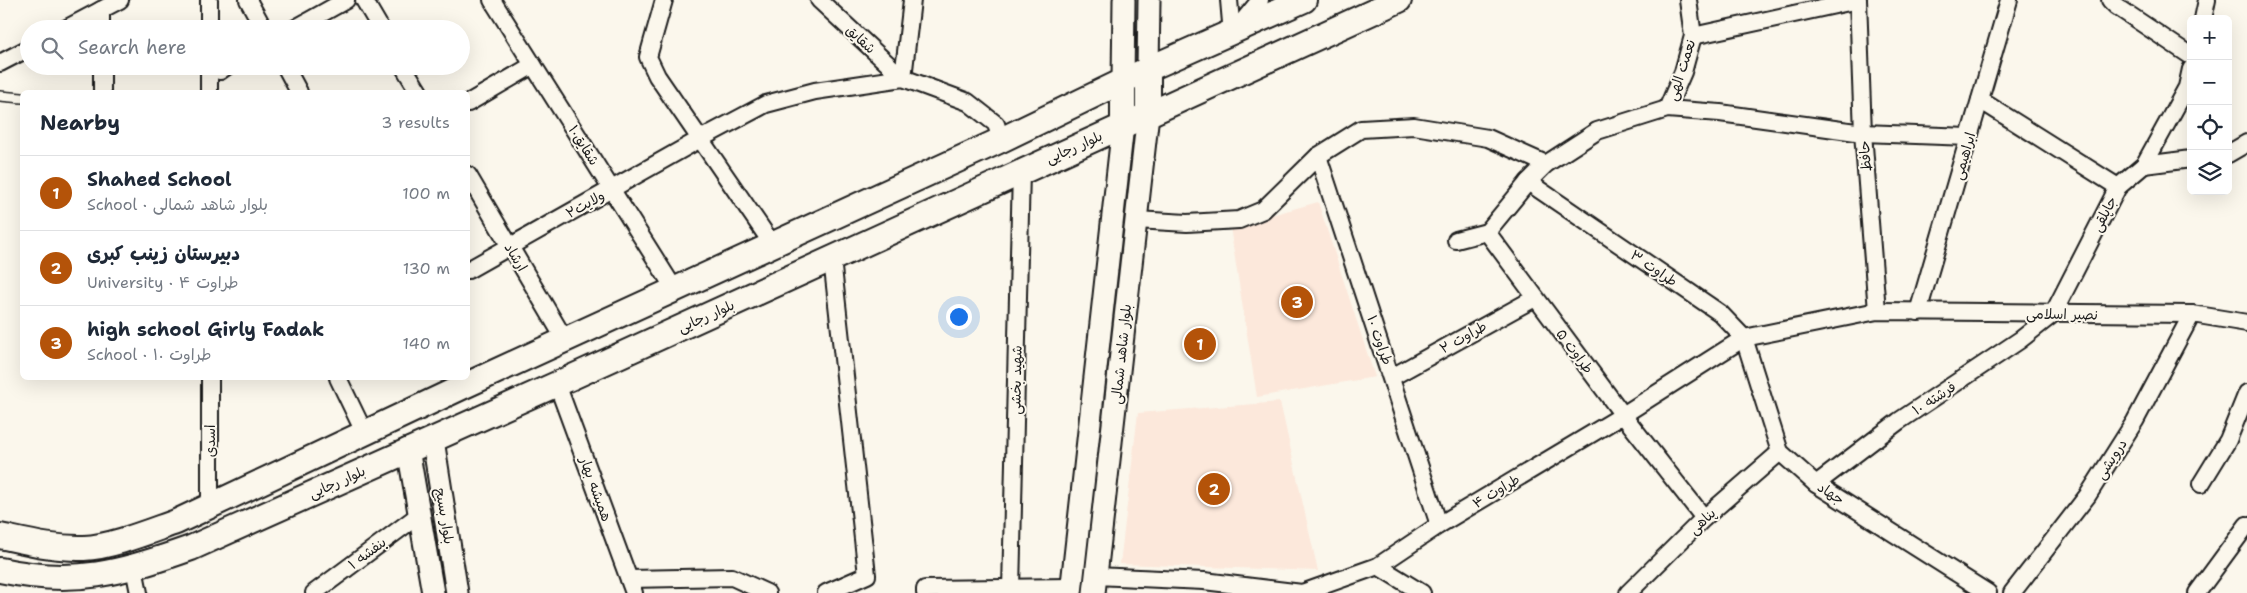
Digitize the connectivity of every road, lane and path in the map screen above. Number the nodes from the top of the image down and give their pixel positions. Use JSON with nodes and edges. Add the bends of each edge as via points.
{"nodes":[{"id":1,"x":120,"y":0,"type":"edge"},
{"id":2,"x":209,"y":0,"type":"edge"},
{"id":3,"x":248,"y":0,"type":"edge"},
{"id":4,"x":346,"y":0,"type":"edge"},
{"id":5,"x":364,"y":0,"type":"edge"},
{"id":6,"x":492,"y":0,"type":"edge"},
{"id":7,"x":664,"y":0,"type":"edge"},
{"id":8,"x":819,"y":0,"type":"edge"},
{"id":9,"x":912,"y":0,"type":"edge"},
{"id":10,"x":1124,"y":0,"type":"edge"},
{"id":11,"x":1149,"y":0,"type":"edge"},
{"id":12,"x":1229,"y":0,"type":"edge"},
{"id":13,"x":1260,"y":0,"type":"edge"},
{"id":14,"x":1304,"y":0,"type":"edge"},
{"id":15,"x":1398,"y":0,"type":"edge"},
{"id":16,"x":1688,"y":0,"type":"edge"},
{"id":17,"x":1858,"y":0,"type":"edge"},
{"id":18,"x":2009,"y":0,"type":"edge"},
{"id":19,"x":2110,"y":0,"type":"edge"},
{"id":20,"x":2207,"y":0,"type":"edge"},
{"id":21,"x":101,"y":10,"type":"junction"},
{"id":22,"x":2204,"y":15,"type":"edge"},
{"id":23,"x":82,"y":20,"type":"edge"},
{"id":24,"x":101,"y":20,"type":"edge"},
{"id":25,"x":209,"y":20,"type":"edge"},
{"id":26,"x":259,"y":20,"type":"edge"},
{"id":27,"x":310,"y":20,"type":"edge"},
{"id":28,"x":376,"y":20,"type":"edge"},
{"id":29,"x":1232,"y":34,"type":"junction"},
{"id":30,"x":1693,"y":36,"type":"junction"},
{"id":31,"x":20,"y":53,"type":"edge"},
{"id":32,"x":2187,"y":53,"type":"edge"},
{"id":33,"x":0,"y":63,"type":"edge"},
{"id":34,"x":533,"y":65,"type":"junction"},
{"id":35,"x":1148,"y":69,"type":"junction"},
{"id":36,"x":102,"y":75,"type":"edge"},
{"id":37,"x":216,"y":75,"type":"edge"},
{"id":38,"x":290,"y":75,"type":"edge"},
{"id":39,"x":409,"y":75,"type":"edge"},
{"id":40,"x":903,"y":78,"type":"junction"},
{"id":41,"x":1123,"y":80,"type":"junction"},
{"id":42,"x":2187,"y":83,"type":"edge"},
{"id":43,"x":102,"y":90,"type":"edge"},
{"id":44,"x":210,"y":90,"type":"edge"},
{"id":45,"x":298,"y":90,"type":"edge"},
{"id":46,"x":418,"y":90,"type":"edge"},
{"id":47,"x":0,"y":96,"type":"edge"},
{"id":48,"x":20,"y":98,"type":"edge"},
{"id":49,"x":1980,"y":100,"type":"junction"},
{"id":50,"x":470,"y":102,"type":"edge"},
{"id":51,"x":1667,"y":109,"type":"junction"},
{"id":52,"x":1148,"y":114,"type":"junction"},
{"id":53,"x":1123,"y":125,"type":"junction"},
{"id":54,"x":1863,"y":133,"type":"junction"},
{"id":55,"x":1969,"y":137,"type":"junction"},
{"id":56,"x":702,"y":138,"type":"junction"},
{"id":57,"x":1001,"y":140,"type":"junction"},
{"id":58,"x":2247,"y":143,"type":"edge"},
{"id":59,"x":2232,"y":152,"type":"edge"},
{"id":60,"x":1318,"y":156,"type":"junction"},
{"id":61,"x":2187,"y":160,"type":"edge"},
{"id":62,"x":1546,"y":164,"type":"junction"},
{"id":63,"x":2144,"y":165,"type":"junction"},
{"id":64,"x":1021,"y":171,"type":"junction"},
{"id":65,"x":470,"y":178,"type":"edge"},
{"id":66,"x":1528,"y":182,"type":"junction"},
{"id":67,"x":2118,"y":187,"type":"junction"},
{"id":68,"x":611,"y":189,"type":"junction"},
{"id":69,"x":1136,"y":220,"type":"junction"},
{"id":70,"x":1487,"y":232,"type":"junction"},
{"id":71,"x":1456,"y":240,"type":"dead end"},
{"id":72,"x":774,"y":245,"type":"junction"},
{"id":73,"x":510,"y":246,"type":"junction"},
{"id":74,"x":832,"y":259,"type":"junction"},
{"id":75,"x":470,"y":269,"type":"edge"},
{"id":76,"x":675,"y":290,"type":"junction"},
{"id":77,"x":1535,"y":298,"type":"junction"},
{"id":78,"x":1877,"y":311,"type":"junction"},
{"id":79,"x":1918,"y":312,"type":"junction"},
{"id":80,"x":2053,"y":314,"type":"junction"},
{"id":81,"x":2192,"y":314,"type":"junction"},
{"id":82,"x":2247,"y":323,"type":"edge"},
{"id":83,"x":1744,"y":338,"type":"junction"},
{"id":84,"x":565,"y":340,"type":"junction"},
{"id":85,"x":1392,"y":377,"type":"junction"},
{"id":86,"x":470,"y":378,"type":"edge"},
{"id":87,"x":210,"y":380,"type":"edge"},
{"id":88,"x":339,"y":380,"type":"edge"},
{"id":89,"x":459,"y":382,"type":"edge"},
{"id":90,"x":557,"y":384,"type":"junction"},
{"id":91,"x":2247,"y":393,"type":"edge"},
{"id":92,"x":1623,"y":415,"type":"junction"},
{"id":93,"x":366,"y":434,"type":"junction"},
{"id":94,"x":433,"y":440,"type":"junction"},
{"id":95,"x":408,"y":449,"type":"junction"},
{"id":96,"x":1780,"y":452,"type":"junction"},
{"id":97,"x":1816,"y":484,"type":"junction"},
{"id":98,"x":2200,"y":484,"type":"dead end"},
{"id":99,"x":210,"y":505,"type":"junction"},
{"id":100,"x":420,"y":514,"type":"junction"},
{"id":101,"x":1704,"y":518,"type":"junction"},
{"id":102,"x":1440,"y":525,"type":"junction"},
{"id":103,"x":2247,"y":525,"type":"edge"},
{"id":104,"x":0,"y":536,"type":"edge"},
{"id":105,"x":1378,"y":566,"type":"junction"},
{"id":106,"x":134,"y":568,"type":"junction"},
{"id":107,"x":0,"y":570,"type":"edge"},
{"id":108,"x":27,"y":576,"type":"junction"},
{"id":109,"x":0,"y":582,"type":"edge"},
{"id":110,"x":1095,"y":585,"type":"edge"},
{"id":111,"x":632,"y":586,"type":"edge"},
{"id":112,"x":1201,"y":587,"type":"edge"},
{"id":113,"x":1012,"y":588,"type":"junction"},
{"id":114,"x":1071,"y":590,"type":"edge"},
{"id":115,"x":139,"y":593,"type":"edge"},
{"id":116,"x":314,"y":593,"type":"edge"},
{"id":117,"x":434,"y":593,"type":"edge"},
{"id":118,"x":457,"y":593,"type":"edge"},
{"id":119,"x":768,"y":593,"type":"edge"},
{"id":120,"x":826,"y":593,"type":"edge"},
{"id":121,"x":925,"y":593,"type":"edge"},
{"id":122,"x":1422,"y":593,"type":"edge"},
{"id":123,"x":1628,"y":593,"type":"edge"},
{"id":124,"x":1988,"y":593,"type":"edge"},
{"id":125,"x":2012,"y":593,"type":"edge"},
{"id":126,"x":2197,"y":593,"type":"edge"}],
"edges":[{"from":1,"to":21,"type":"street"},
{"from":2,"to":25,"type":"street"},
{"from":3,"to":26,"type":"street"},
{"from":4,"to":27,"type":"street"},
{"from":5,"to":28,"type":"street"},
{"from":6,"to":34,"type":"street","name":"شقایق۱۰"},
{"from":7,"to":56,"type":"street","via":[[648,57],[657,76]]},
{"from":8,"to":40,"type":"street","name":"شقایق"},
{"from":9,"to":40,"type":"street"},
{"from":10,"to":41,"type":"street"},
{"from":11,"to":35,"type":"street"},
{"from":12,"to":29,"type":"street"},
{"from":13,"to":29,"type":"street"},
{"from":14,"to":29,"type":"main road"},
{"from":15,"to":52,"type":"main road","name":"بلوار رجایی"},
{"from":16,"to":30,"type":"street","name":"نعمت الهی"},
{"from":17,"to":30,"type":"street"},
{"from":17,"to":54,"type":"street","name":"حافظ"},
{"from":18,"to":49,"type":"street","name":"ابراهیمی"},
{"from":19,"to":32,"type":"street"},
{"from":20,"to":22,"type":"street"},
{"from":21,"to":23,"type":"street"},
{"from":21,"to":24,"type":"street"},
{"from":29,"to":35,"type":"main road"},
{"from":30,"to":51,"type":"street","name":"نعمت الهی","via":[[1683,72]]},
{"from":31,"to":33,"type":"street"},
{"from":34,"to":50,"type":"street"},
{"from":34,"to":68,"type":"street","name":"شقایق۱۰"},
{"from":35,"to":41,"type":"main road"},
{"from":35,"to":52,"type":"main road"},
{"from":36,"to":43,"type":"street"},
{"from":37,"to":44,"type":"street"},
{"from":38,"to":45,"type":"street"},
{"from":39,"to":46,"type":"street"},
{"from":40,"to":56,"type":"street","name":"ولایت۲","via":[[815,91],[766,104]]},
{"from":40,"to":57,"type":"street","via":[[968,102],[996,124]]},
{"from":41,"to":53,"type":"main road"},
{"from":41,"to":57,"type":"main road"},
{"from":42,"to":63,"type":"street","name":"جاپلقی"},
{"from":47,"to":48,"type":"lane"},
{"from":49,"to":55,"type":"street","name":"ابراهیمی"},
{"from":49,"to":67,"type":"street"},
{"from":51,"to":54,"type":"street"},
{"from":51,"to":62,"type":"street","via":[[1597,130]]},
{"from":52,"to":53,"type":"main road","name":"بلوار رجایی"},
{"from":52,"to":69,"type":"street","name":"بلوار شاهد شمالی"},
{"from":53,"to":64,"type":"main road","name":"بلوار رجایی"},
{"from":53,"to":114,"type":"street","name":"بلوار شاهد شمالی"},
{"from":54,"to":55,"type":"street"},
{"from":54,"to":78,"type":"street","name":"حافظ"},
{"from":55,"to":79,"type":"street","name":"ابراهیمی"},
{"from":56,"to":68,"type":"street","name":"ولایت۲"},
{"from":56,"to":72,"type":"street"},
{"from":57,"to":72,"type":"main road"},
{"from":58,"to":59,"type":"street"},
{"from":60,"to":62,"type":"street","via":[[1361,129],[1414,126],[1488,138]]},
{"from":60,"to":69,"type":"street","via":[[1263,210],[1239,220],[1187,223]]},
{"from":60,"to":85,"type":"street","name":"طراوت ۱۰"},
{"from":61,"to":63,"type":"street"},
{"from":62,"to":66,"type":"street"},
{"from":63,"to":67,"type":"street","name":"جاپلقی"},
{"from":64,"to":74,"type":"main road","name":"بلوار رجایی"},
{"from":64,"to":113,"type":"street","name":"شهید بخشی"},
{"from":65,"to":73,"type":"street","name":"ارشاد"},
{"from":66,"to":70,"type":"street"},
{"from":66,"to":83,"type":"street","name":"طراوت ۳","via":[[1720,313]]},
{"from":67,"to":80,"type":"street","name":"جاپلقی"},
{"from":68,"to":73,"type":"street","name":"ولایت۲"},
{"from":68,"to":76,"type":"street","name":"شقایق۱۰"},
{"from":69,"to":110,"type":"street","name":"بلوار شاهد شمالی"},
{"from":70,"to":71,"type":"street"},
{"from":70,"to":77,"type":"street","name":"طراوت ۵"},
{"from":72,"to":76,"type":"main road"},
{"from":73,"to":75,"type":"street","name":"ولایت۲"},
{"from":73,"to":84,"type":"street","name":"ارشاد"},
{"from":74,"to":90,"type":"main road","name":"بلوار رجایی"},
{"from":74,"to":120,"type":"street","via":[[867,575]]},
{"from":76,"to":84,"type":"main road"},
{"from":77,"to":85,"type":"street","name":"طراوت ۲"},
{"from":77,"to":92,"type":"street","name":"طراوت ۵"},
{"from":78,"to":79,"type":"street","name":"نصیر اسلامی"},
{"from":78,"to":83,"type":"street","name":"طراوت ۴"},
{"from":79,"to":80,"type":"street","name":"نصیر اسلامی"},
{"from":80,"to":81,"type":"street","name":"نصیر اسلامی"},
{"from":80,"to":97,"type":"street","name":"فرشته ۱۰","via":[[2020,340],[1899,421]]},
{"from":81,"to":82,"type":"street","name":"نصیر اسلامی"},
{"from":81,"to":125,"type":"street","name":"درویشی","via":[[2135,421],[2088,495]]},
{"from":83,"to":92,"type":"street","name":"طراوت ۴"},
{"from":83,"to":96,"type":"street"},
{"from":84,"to":86,"type":"main road"},
{"from":85,"to":102,"type":"street","name":"طراوت ۱۰"},
{"from":87,"to":99,"type":"street","name":"اسدی"},
{"from":88,"to":93,"type":"street"},
{"from":89,"to":93,"type":"main road"},
{"from":90,"to":94,"type":"main road","name":"بلوار رجایی"},
{"from":90,"to":111,"type":"street","name":"همیشه بهار"},
{"from":91,"to":98,"type":"street","via":[[2228,440]]},
{"from":92,"to":101,"type":"street","name":"طراوت ۵"},
{"from":92,"to":102,"type":"street","name":"طراوت ۴"},
{"from":93,"to":99,"type":"main road"},
{"from":94,"to":95,"type":"main road","name":"بلوار رجایی"},
{"from":94,"to":118,"type":"street","name":"بلوار بسیج"},
{"from":95,"to":100,"type":"street","name":"بلوار بسیج"},
{"from":95,"to":106,"type":"main road","name":"بلوار رجایی","via":[[191,548]]},
{"from":96,"to":97,"type":"street","name":"جهاد"},
{"from":96,"to":101,"type":"street","name":"پناهی"},
{"from":97,"to":124,"type":"street","name":"جهاد"},
{"from":99,"to":104,"type":"main road","via":[[176,522],[130,538],[86,548],[53,548]]},
{"from":100,"to":116,"type":"street","name":"بنفشه ۱"},
{"from":100,"to":117,"type":"street","name":"بلوار بسیج"},
{"from":101,"to":123,"type":"street","name":"پناهی"},
{"from":102,"to":105,"type":"street","name":"طراوت ۴"},
{"from":103,"to":126,"type":"street"},
{"from":105,"to":112,"type":"street","name":"طراوت ۴","via":[[1302,593]]},
{"from":105,"to":122,"type":"street"},
{"from":106,"to":108,"type":"main road","name":"بلوار رجایی","via":[[91,577]]},
{"from":106,"to":115,"type":"street"},
{"from":107,"to":108,"type":"main road","name":"بلوار رجایی"},
{"from":108,"to":109,"type":"street"},
{"from":110,"to":112,"type":"street","name":"طراوت ۴"},
{"from":111,"to":119,"type":"street","via":[[732,577]]},
{"from":113,"to":114,"type":"street"},
{"from":113,"to":121,"type":"street","via":[[925,589]]}]}
